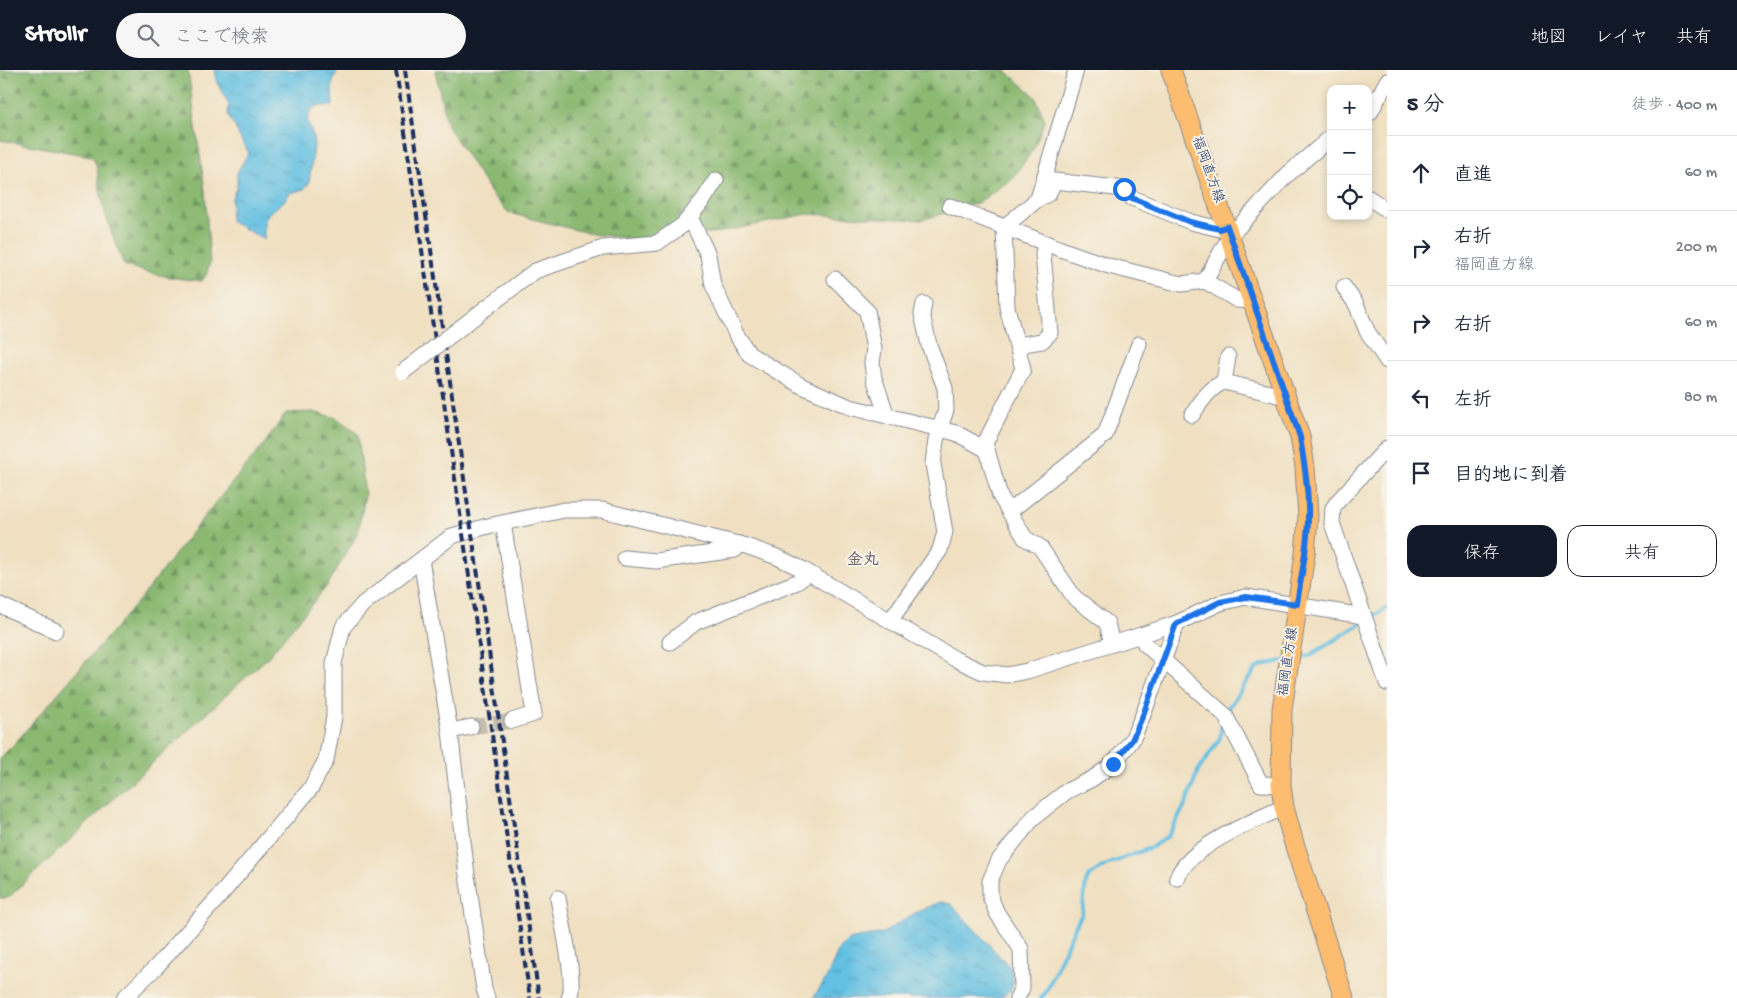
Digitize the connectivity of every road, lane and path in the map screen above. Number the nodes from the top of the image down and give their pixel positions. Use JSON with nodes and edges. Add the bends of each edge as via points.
{"nodes":[{"id":1,"x":1076,"y":70,"type":"edge"},
{"id":2,"x":1172,"y":70,"type":"edge"},
{"id":3,"x":1387,"y":81,"type":"edge"},
{"id":4,"x":1372,"y":110,"type":"edge"},
{"id":5,"x":1327,"y":140,"type":"edge"},
{"id":6,"x":716,"y":180,"type":"dead end"},
{"id":7,"x":1038,"y":199,"type":"junction"},
{"id":8,"x":1372,"y":200,"type":"edge"},
{"id":9,"x":950,"y":206,"type":"dead end"},
{"id":10,"x":1387,"y":210,"type":"edge"},
{"id":11,"x":690,"y":217,"type":"junction"},
{"id":12,"x":1004,"y":227,"type":"junction"},
{"id":13,"x":1228,"y":231,"type":"junction"},
{"id":14,"x":1045,"y":243,"type":"junction"},
{"id":15,"x":835,"y":280,"type":"dead end"},
{"id":16,"x":1205,"y":281,"type":"junction"},
{"id":17,"x":1344,"y":287,"type":"dead end"},
{"id":18,"x":1253,"y":301,"type":"junction"},
{"id":19,"x":924,"y":304,"type":"dead end"},
{"id":20,"x":1139,"y":344,"type":"dead end"},
{"id":21,"x":1017,"y":345,"type":"junction"},
{"id":22,"x":1228,"y":357,"type":"dead end"},
{"id":23,"x":1387,"y":361,"type":"edge"},
{"id":24,"x":403,"y":372,"type":"dead end"},
{"id":25,"x":1224,"y":382,"type":"junction"},
{"id":26,"x":1286,"y":397,"type":"junction"},
{"id":27,"x":1192,"y":415,"type":"dead end"},
{"id":28,"x":887,"y":416,"type":"junction"},
{"id":29,"x":940,"y":429,"type":"junction"},
{"id":30,"x":987,"y":450,"type":"junction"},
{"id":31,"x":1385,"y":455,"type":"edge"},
{"id":32,"x":1009,"y":512,"type":"junction"},
{"id":33,"x":502,"y":523,"type":"junction"},
{"id":34,"x":739,"y":544,"type":"junction"},
{"id":35,"x":625,"y":558,"type":"dead end"},
{"id":36,"x":421,"y":560,"type":"junction"},
{"id":37,"x":809,"y":573,"type":"junction"},
{"id":38,"x":1297,"y":604,"type":"junction"},
{"id":39,"x":0,"y":605,"type":"edge"},
{"id":40,"x":1363,"y":616,"type":"junction"},
{"id":41,"x":890,"y":620,"type":"junction"},
{"id":42,"x":1176,"y":624,"type":"junction"},
{"id":43,"x":56,"y":632,"type":"dead end"},
{"id":44,"x":1141,"y":635,"type":"junction"},
{"id":45,"x":670,"y":642,"type":"dead end"},
{"id":46,"x":1112,"y":644,"type":"junction"},
{"id":47,"x":1163,"y":660,"type":"junction"},
{"id":48,"x":1387,"y":683,"type":"edge"},
{"id":49,"x":512,"y":721,"type":"tunnel mouth"},
{"id":50,"x":471,"y":727,"type":"tunnel mouth"},
{"id":51,"x":450,"y":730,"type":"junction"},
{"id":52,"x":1280,"y":785,"type":"junction"},
{"id":53,"x":1284,"y":807,"type":"junction"},
{"id":54,"x":1177,"y":878,"type":"dead end"},
{"id":55,"x":558,"y":898,"type":"dead end"},
{"id":56,"x":124,"y":998,"type":"edge"},
{"id":57,"x":487,"y":998,"type":"edge"},
{"id":58,"x":569,"y":998,"type":"edge"},
{"id":59,"x":1017,"y":998,"type":"edge"},
{"id":60,"x":1344,"y":998,"type":"edge"}],
"edges":[{"from":1,"to":7,"type":"street"},
{"from":2,"to":13,"type":"main road","name":"福岡直方線"},
{"from":3,"to":4,"type":"street"},
{"from":5,"to":13,"type":"street"},
{"from":6,"to":11,"type":"street"},
{"from":7,"to":12,"type":"street"},
{"from":7,"to":13,"type":"street","via":[[1048,194],[1055,181],[1124,189],[1132,198],[1190,222]]},
{"from":8,"to":10,"type":"street"},
{"from":9,"to":12,"type":"street"},
{"from":11,"to":24,"type":"street","bridge":true,"via":[[657,243],[603,248],[535,271]]},
{"from":11,"to":28,"type":"street","via":[[708,255],[713,285],[749,354],[802,386],[850,407]]},
{"from":12,"to":14,"type":"street"},
{"from":12,"to":21,"type":"street","via":[[1007,307]]},
{"from":13,"to":16,"type":"street"},
{"from":13,"to":18,"type":"main road","name":"福岡直方線"},
{"from":14,"to":16,"type":"street","via":[[1109,266],[1182,284]]},
{"from":14,"to":21,"type":"street","via":[[1043,254],[1050,333],[1042,341]]},
{"from":15,"to":28,"type":"street","via":[[867,311],[874,349],[874,378]]},
{"from":16,"to":18,"type":"street","via":[[1238,300]]},
{"from":17,"to":23,"type":"street"},
{"from":18,"to":26,"type":"main road","name":"福岡直方線"},
{"from":19,"to":29,"type":"street","via":[[922,314],[929,344],[945,388],[946,410]]},
{"from":20,"to":32,"type":"street","via":[[1105,435]]},
{"from":21,"to":30,"type":"street","via":[[1023,369],[985,443]]},
{"from":22,"to":25,"type":"street"},
{"from":25,"to":26,"type":"street"},
{"from":25,"to":27,"type":"street","via":[[1217,385]]},
{"from":26,"to":38,"type":"main road","name":"福岡直方線","via":[[1300,437],[1308,517]]},
{"from":28,"to":29,"type":"street"},
{"from":29,"to":30,"type":"street","via":[[956,433]]},
{"from":29,"to":41,"type":"street","via":[[933,464],[945,532],[940,550]]},
{"from":30,"to":32,"type":"street","via":[[1000,496]]},
{"from":31,"to":40,"type":"street","via":[[1332,508],[1332,523]]},
{"from":32,"to":46,"type":"street","via":[[1025,538],[1040,547],[1074,597],[1107,622]]},
{"from":33,"to":34,"type":"street","via":[[564,510],[602,510]]},
{"from":33,"to":36,"type":"street","via":[[452,536]]},
{"from":33,"to":49,"type":"street","via":[[534,714]]},
{"from":34,"to":35,"type":"street","via":[[735,550],[656,562]]},
{"from":34,"to":37,"type":"street","via":[[777,557]]},
{"from":36,"to":51,"type":"street"},
{"from":36,"to":56,"type":"street","via":[[363,604],[344,627],[334,662],[334,718],[326,760],[310,788],[217,899]]},
{"from":37,"to":41,"type":"street"},
{"from":37,"to":45,"type":"street","via":[[798,582],[696,622]]},
{"from":38,"to":40,"type":"street"},
{"from":38,"to":42,"type":"street","via":[[1246,597],[1220,602]]},
{"from":38,"to":52,"type":"main road","name":"福岡直方線","via":[[1282,709]]},
{"from":39,"to":43,"type":"street"},
{"from":40,"to":48,"type":"street"},
{"from":41,"to":46,"type":"street","via":[[956,659],[984,672],[1006,675]]},
{"from":42,"to":44,"type":"street"},
{"from":42,"to":47,"type":"street"},
{"from":44,"to":46,"type":"street"},
{"from":44,"to":47,"type":"street","via":[[1145,644]]},
{"from":47,"to":52,"type":"street","via":[[1225,715],[1261,784]]},
{"from":47,"to":59,"type":"street","via":[[1132,740],[1113,764],[1068,791],[1034,817],[999,860],[990,881],[990,896],[997,913],[1021,949],[1022,988]]},
{"from":50,"to":51,"type":"street"},
{"from":51,"to":57,"type":"street","via":[[467,875]]},
{"from":52,"to":53,"type":"main road","name":"福岡直方線"},
{"from":53,"to":54,"type":"street","via":[[1217,840],[1185,863]]},
{"from":53,"to":60,"type":"main road","name":"福岡直方線"},
{"from":55,"to":58,"type":"street","via":[[571,975]]}]}
